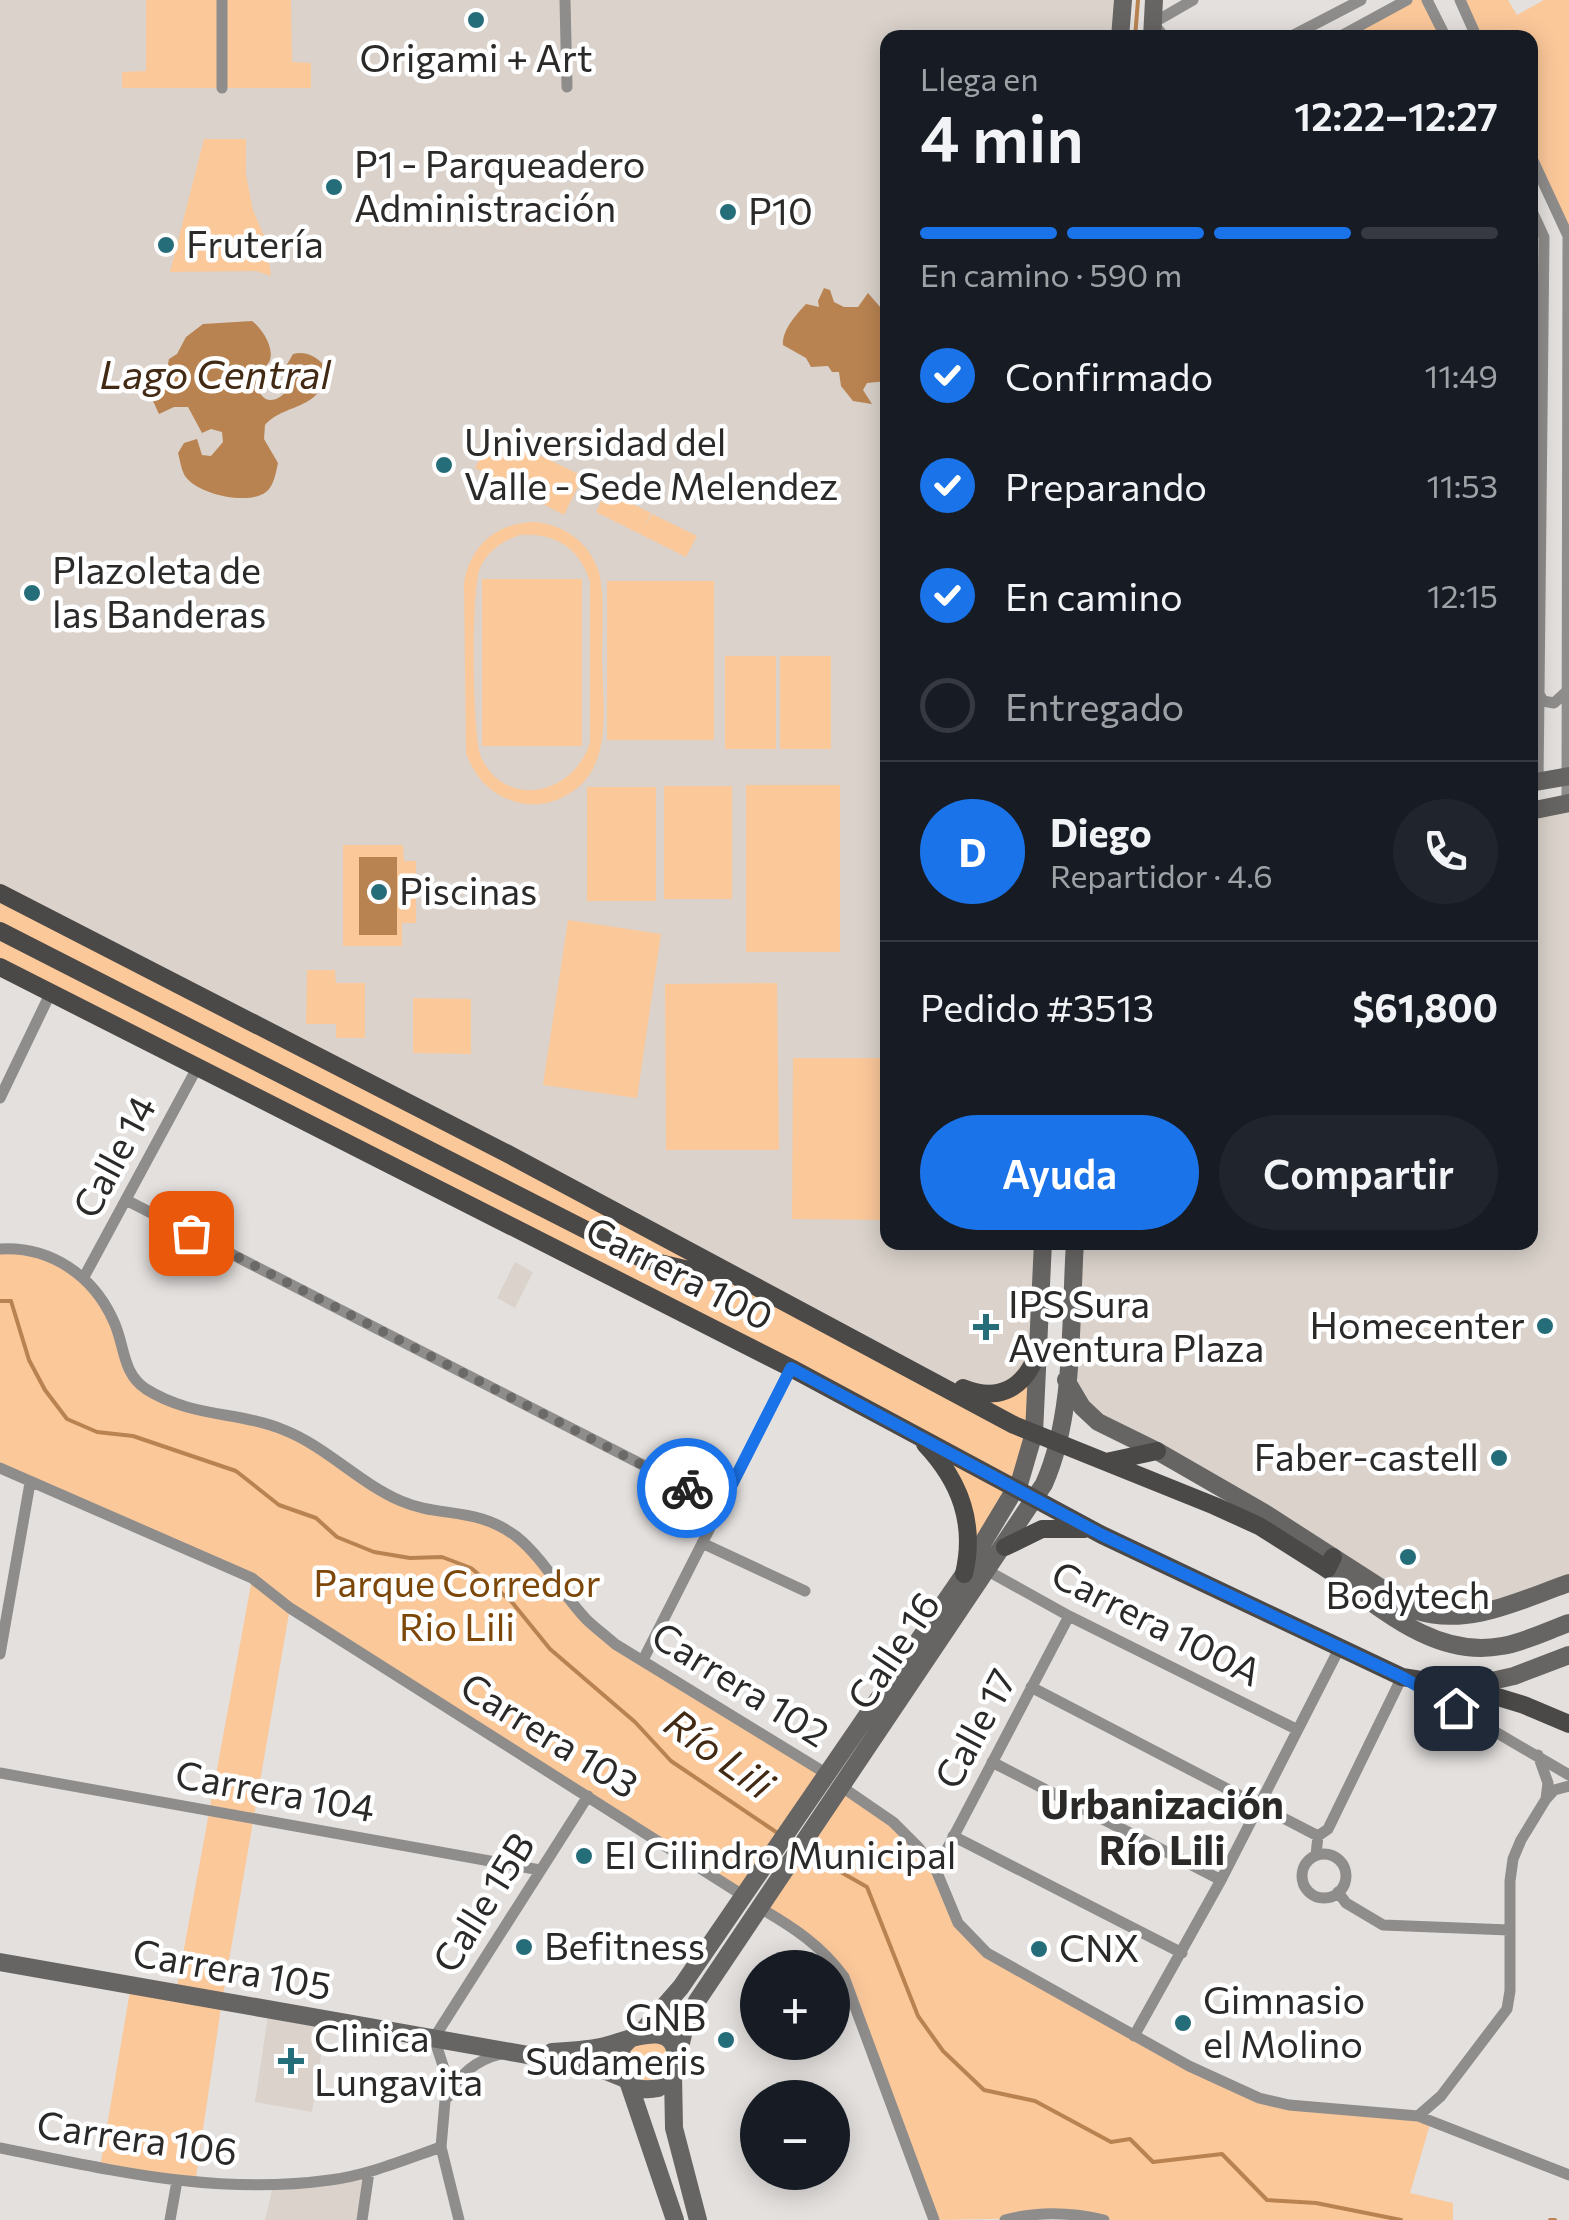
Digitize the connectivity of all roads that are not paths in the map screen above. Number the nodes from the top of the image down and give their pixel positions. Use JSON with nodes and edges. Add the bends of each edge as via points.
{"nodes":[{"id":1,"x":222,"y":0,"type":"edge"},
{"id":2,"x":565,"y":0,"type":"edge"},
{"id":3,"x":1123,"y":0,"type":"edge"},
{"id":4,"x":1154,"y":0,"type":"edge"},
{"id":5,"x":1193,"y":0,"type":"edge"},
{"id":6,"x":1361,"y":0,"type":"edge"},
{"id":7,"x":1407,"y":0,"type":"edge"},
{"id":8,"x":1427,"y":0,"type":"edge"},
{"id":9,"x":1460,"y":0,"type":"edge"},
{"id":10,"x":1324,"y":20,"type":"junction"},
{"id":11,"x":1121,"y":30,"type":"edge"},
{"id":12,"x":1156,"y":30,"type":"edge"},
{"id":13,"x":1159,"y":30,"type":"edge"},
{"id":14,"x":1304,"y":30,"type":"edge"},
{"id":15,"x":1321,"y":30,"type":"edge"},
{"id":16,"x":1352,"y":30,"type":"edge"},
{"id":17,"x":1442,"y":30,"type":"edge"},
{"id":18,"x":1473,"y":30,"type":"edge"},
{"id":19,"x":567,"y":87,"type":"dead end"},
{"id":20,"x":222,"y":88,"type":"dead end"},
{"id":21,"x":1538,"y":171,"type":"edge"},
{"id":22,"x":1538,"y":224,"type":"edge"},
{"id":23,"x":1544,"y":236,"type":"junction"},
{"id":24,"x":1568,"y":236,"type":"edge"},
{"id":25,"x":1567,"y":691,"type":"edge"},
{"id":26,"x":1538,"y":694,"type":"joint"},
{"id":27,"x":1568,"y":776,"type":"edge"},
{"id":28,"x":1538,"y":781,"type":"edge"},
{"id":29,"x":1568,"y":803,"type":"edge"},
{"id":30,"x":1538,"y":809,"type":"edge"},
{"id":31,"x":0,"y":892,"type":"edge"},
{"id":32,"x":0,"y":930,"type":"edge"},
{"id":33,"x":0,"y":967,"type":"edge"},
{"id":34,"x":52,"y":992,"type":"junction"},
{"id":35,"x":198,"y":1066,"type":"junction"},
{"id":36,"x":0,"y":1098,"type":"edge"},
{"id":37,"x":126,"y":1200,"type":"junction"},
{"id":38,"x":0,"y":1249,"type":"edge"},
{"id":39,"x":1042,"y":1250,"type":"edge"},
{"id":40,"x":1075,"y":1250,"type":"edge"},
{"id":41,"x":732,"y":1274,"type":"junction"},
{"id":42,"x":84,"y":1277,"type":"junction"},
{"id":43,"x":1035,"y":1359,"type":"junction"},
{"id":44,"x":906,"y":1364,"type":"junction"},
{"id":45,"x":791,"y":1368,"type":"junction"},
{"id":46,"x":1066,"y":1380,"type":"junction"},
{"id":47,"x":914,"y":1432,"type":"junction"},
{"id":48,"x":1034,"y":1433,"type":"junction"},
{"id":49,"x":1060,"y":1443,"type":"junction"},
{"id":50,"x":1157,"y":1451,"type":"junction"},
{"id":51,"x":1106,"y":1462,"type":"junction"},
{"id":52,"x":0,"y":1468,"type":"edge"},
{"id":53,"x":30,"y":1483,"type":"junction"},
{"id":54,"x":1016,"y":1488,"type":"junction"},
{"id":55,"x":1036,"y":1499,"type":"junction"},
{"id":56,"x":721,"y":1506,"type":"junction"},
{"id":57,"x":1102,"y":1535,"type":"junction"},
{"id":58,"x":702,"y":1543,"type":"junction"},
{"id":59,"x":1005,"y":1546,"type":"junction"},
{"id":60,"x":1330,"y":1563,"type":"junction"},
{"id":61,"x":988,"y":1571,"type":"junction"},
{"id":62,"x":964,"y":1574,"type":"junction"},
{"id":63,"x":1569,"y":1583,"type":"edge"},
{"id":64,"x":805,"y":1591,"type":"dead end"},
{"id":65,"x":1069,"y":1616,"type":"junction"},
{"id":66,"x":1569,"y":1623,"type":"edge"},
{"id":67,"x":1339,"y":1648,"type":"junction"},
{"id":68,"x":0,"y":1654,"type":"edge"},
{"id":69,"x":1569,"y":1655,"type":"edge"},
{"id":70,"x":643,"y":1660,"type":"junction"},
{"id":71,"x":1402,"y":1677,"type":"junction"},
{"id":72,"x":1031,"y":1687,"type":"junction"},
{"id":73,"x":1465,"y":1687,"type":"junction"},
{"id":74,"x":1569,"y":1724,"type":"edge"},
{"id":75,"x":1296,"y":1730,"type":"junction"},
{"id":76,"x":1538,"y":1755,"type":"junction"},
{"id":77,"x":992,"y":1762,"type":"junction"},
{"id":78,"x":0,"y":1773,"type":"edge"},
{"id":79,"x":1569,"y":1775,"type":"edge"},
{"id":80,"x":835,"y":1780,"type":"junction"},
{"id":81,"x":1569,"y":1786,"type":"edge"},
{"id":82,"x":588,"y":1796,"type":"junction"},
{"id":83,"x":1546,"y":1799,"type":"junction"},
{"id":84,"x":1258,"y":1804,"type":"junction"},
{"id":85,"x":954,"y":1836,"type":"junction"},
{"id":86,"x":1318,"y":1836,"type":"junction"},
{"id":87,"x":1316,"y":1855,"type":"junction"},
{"id":88,"x":540,"y":1870,"type":"junction"},
{"id":89,"x":936,"y":1870,"type":"junction"},
{"id":90,"x":1221,"y":1880,"type":"junction"},
{"id":91,"x":1338,"y":1892,"type":"junction"},
{"id":92,"x":744,"y":1896,"type":"junction"},
{"id":93,"x":760,"y":1908,"type":"junction"},
{"id":94,"x":1509,"y":1930,"type":"junction"},
{"id":95,"x":1182,"y":1952,"type":"junction"},
{"id":96,"x":0,"y":1962,"type":"edge"},
{"id":97,"x":637,"y":2035,"type":"junction"},
{"id":98,"x":1134,"y":2036,"type":"junction"},
{"id":99,"x":434,"y":2038,"type":"junction"},
{"id":100,"x":512,"y":2052,"type":"junction"},
{"id":101,"x":674,"y":2070,"type":"junction"},
{"id":102,"x":626,"y":2081,"type":"junction"},
{"id":103,"x":446,"y":2101,"type":"junction"},
{"id":104,"x":1418,"y":2116,"type":"junction"},
{"id":105,"x":441,"y":2147,"type":"junction"},
{"id":106,"x":0,"y":2148,"type":"edge"},
{"id":107,"x":370,"y":2172,"type":"junction"},
{"id":108,"x":1569,"y":2175,"type":"edge"},
{"id":109,"x":177,"y":2181,"type":"junction"},
{"id":110,"x":170,"y":2220,"type":"edge"},
{"id":111,"x":362,"y":2220,"type":"edge"},
{"id":112,"x":458,"y":2220,"type":"edge"},
{"id":113,"x":675,"y":2220,"type":"edge"},
{"id":114,"x":698,"y":2220,"type":"edge"},
{"id":115,"x":934,"y":2220,"type":"edge"},
{"id":116,"x":1004,"y":2220,"type":"edge"},
{"id":117,"x":1104,"y":2220,"type":"edge"}],
"edges":[{"from":1,"to":20,"type":"street"},
{"from":2,"to":19,"type":"street"},
{"from":3,"to":11,"type":"main road"},
{"from":4,"to":12,"type":"main road"},
{"from":5,"to":13,"type":"street"},
{"from":6,"to":10,"type":"street"},
{"from":7,"to":16,"type":"street"},
{"from":8,"to":17,"type":"street"},
{"from":9,"to":18,"type":"street"},
{"from":10,"to":14,"type":"street"},
{"from":10,"to":15,"type":"street"},
{"from":21,"to":24,"type":"street"},
{"from":22,"to":23,"type":"street"},
{"from":23,"to":24,"type":"street"},
{"from":23,"to":26,"type":"street"},
{"from":24,"to":25,"type":"street"},
{"from":25,"to":26,"type":"street","via":[[1554,702]]},
{"from":25,"to":27,"type":"street"},
{"from":27,"to":28,"type":"main road"},
{"from":27,"to":29,"type":"street"},
{"from":29,"to":30,"type":"main road"},
{"from":31,"to":41,"type":"main road","name":"Carrera 100"},
{"from":32,"to":41,"type":"main road","via":[[643,1259]]},
{"from":33,"to":34,"type":"main road","name":"Carrera 100"},
{"from":34,"to":35,"type":"main road","name":"Carrera 100"},
{"from":34,"to":36,"type":"street"},
{"from":35,"to":37,"type":"street","name":"Calle 14"},
{"from":35,"to":45,"type":"main road","name":"Carrera 100"},
{"from":37,"to":42,"type":"street","name":"Calle 14"},
{"from":37,"to":56,"type":"street"},
{"from":38,"to":42,"type":"street","name":"Carrera 102","via":[[32,1251]]},
{"from":39,"to":43,"type":"main road","name":"Calle 16"},
{"from":40,"to":46,"type":"main road","name":"Calle 16"},
{"from":41,"to":44,"type":"main road","name":"Carrera 100"},
{"from":42,"to":70,"type":"street","name":"Carrera 102","via":[[116,1324],[140,1385],[191,1411],[306,1439],[405,1503],[494,1524],[535,1554],[586,1618]]},
{"from":43,"to":44,"type":"main road","via":[[1021,1382],[993,1395]]},
{"from":43,"to":48,"type":"main road","name":"Calle 16"},
{"from":44,"to":48,"type":"main road","name":"Carrera 100"},
{"from":45,"to":47,"type":"main road","name":"Carrera 100"},
{"from":45,"to":56,"type":"street"},
{"from":46,"to":49,"type":"main road","name":"Calle 16"},
{"from":46,"to":50,"type":"main road","name":"Carrera 100","via":[[1098,1422]]},
{"from":47,"to":54,"type":"main road","name":"Carrera 100"},
{"from":47,"to":62,"type":"main road","via":[[948,1471],[962,1500],[969,1540]]},
{"from":48,"to":49,"type":"main road","name":"Carrera 100"},
{"from":48,"to":54,"type":"main road","name":"Calle 16"},
{"from":49,"to":51,"type":"main road","name":"Carrera 100"},
{"from":49,"to":55,"type":"main road","name":"Calle 16"},
{"from":50,"to":51,"type":"main road"},
{"from":50,"to":60,"type":"main road","name":"Carrera 100"},
{"from":51,"to":60,"type":"main road","name":"Carrera 100"},
{"from":52,"to":53,"type":"street","name":"Carrera 103"},
{"from":53,"to":68,"type":"street"},
{"from":53,"to":82,"type":"street","name":"Carrera 103","via":[[252,1578]]},
{"from":54,"to":55,"type":"main road","name":"Carrera 100"},
{"from":54,"to":62,"type":"main road","name":"Calle 16"},
{"from":55,"to":57,"type":"main road","name":"Carrera 100"},
{"from":55,"to":59,"type":"main road","name":"Calle 16"},
{"from":56,"to":58,"type":"street"},
{"from":57,"to":59,"type":"main road","via":[[1056,1527]]},
{"from":57,"to":67,"type":"main road","name":"Carrera 100"},
{"from":58,"to":64,"type":"street"},
{"from":58,"to":70,"type":"street"},
{"from":59,"to":61,"type":"main road","name":"Calle 16"},
{"from":60,"to":63,"type":"main road","name":"Carrera 100","via":[[1434,1616],[1474,1616]]},
{"from":60,"to":66,"type":"main road","name":"Carrera 100","via":[[1420,1634],[1468,1646],[1505,1646]]},
{"from":61,"to":65,"type":"street","name":"Carrera 100A"},
{"from":61,"to":80,"type":"main road","name":"Calle 16"},
{"from":62,"to":80,"type":"main road","name":"Calle 16"},
{"from":65,"to":72,"type":"street","name":"Calle 17"},
{"from":65,"to":75,"type":"street","name":"Carrera 100A"},
{"from":67,"to":71,"type":"main road","name":"Carrera 100"},
{"from":67,"to":75,"type":"street"},
{"from":69,"to":73,"type":"main road"},
{"from":70,"to":80,"type":"street","name":"Carrera 102"},
{"from":71,"to":73,"type":"main road"},
{"from":71,"to":76,"type":"street","name":"Carrera 100"},
{"from":71,"to":86,"type":"street","via":[[1328,1829]]},
{"from":72,"to":77,"type":"street","name":"Calle 17"},
{"from":72,"to":84,"type":"street"},
{"from":73,"to":74,"type":"main road"},
{"from":75,"to":84,"type":"street"},
{"from":76,"to":79,"type":"street","name":"Carrera 100"},
{"from":76,"to":83,"type":"street"},
{"from":77,"to":85,"type":"street","name":"Calle 17"},
{"from":77,"to":90,"type":"street"},
{"from":78,"to":88,"type":"street","name":"Carrera 104"},
{"from":80,"to":89,"type":"street","name":"Carrera 102","via":[[893,1822]]},
{"from":80,"to":92,"type":"main road","name":"Calle 16","via":[[800,1814]]},
{"from":80,"to":93,"type":"main road","name":"Calle 16","via":[[816,1825]]},
{"from":81,"to":83,"type":"street"},
{"from":82,"to":88,"type":"street","name":"Calle 15B"},
{"from":82,"to":92,"type":"street","name":"Carrera 103"},
{"from":83,"to":94,"type":"street","via":[[1514,1860]]},
{"from":84,"to":86,"type":"street"},
{"from":84,"to":90,"type":"street"},
{"from":85,"to":89,"type":"street","name":"Calle 17"},
{"from":85,"to":95,"type":"street"},
{"from":86,"to":87,"type":"street"},
{"from":87,"to":91,"type":"street","via":[[1334,1856],[1343,1865],[1345,1882]]},
{"from":87,"to":91,"type":"street","via":[[1302,1872],[1305,1887],[1324,1898]]},
{"from":88,"to":99,"type":"street","name":"Calle 15B"},
{"from":89,"to":98,"type":"street","name":"Carrera 102","via":[[958,1923],[987,1953]]},
{"from":90,"to":95,"type":"street"},
{"from":91,"to":94,"type":"street","via":[[1383,1925]]},
{"from":92,"to":97,"type":"main road","name":"Calle 16","via":[[682,1988]]},
{"from":93,"to":101,"type":"main road","name":"Calle 16","via":[[697,2001]]},
{"from":93,"to":115,"type":"street","via":[[812,1942],[844,1977]]},
{"from":94,"to":104,"type":"street","via":[[1507,2010]]},
{"from":95,"to":98,"type":"street"},
{"from":96,"to":99,"type":"main road","name":"Carrera 105"},
{"from":97,"to":100,"type":"main road","name":"Carrera 105","via":[[581,2050]]},
{"from":97,"to":101,"type":"main road","via":[[666,2040]]},
{"from":97,"to":102,"type":"main road","via":[[619,2055]]},
{"from":98,"to":104,"type":"street","name":"Carrera 102","via":[[1259,2098]]},
{"from":99,"to":100,"type":"main road","name":"Carrera 105"},
{"from":99,"to":103,"type":"street","via":[[447,2078]]},
{"from":100,"to":102,"type":"main road","name":"Carrera 105","via":[[596,2067]]},
{"from":100,"to":103,"type":"street","via":[[476,2063]]},
{"from":101,"to":102,"type":"main road","via":[[658,2088]]},
{"from":101,"to":114,"type":"main road","name":"Calle 16","via":[[674,2128]]},
{"from":102,"to":113,"type":"main road"},
{"from":103,"to":105,"type":"street"},
{"from":104,"to":108,"type":"street","name":"Carrera 102"},
{"from":105,"to":107,"type":"street","name":"Carrera 106"},
{"from":105,"to":112,"type":"street"},
{"from":106,"to":109,"type":"street","name":"Carrera 106"},
{"from":107,"to":109,"type":"street","name":"Carrera 106","via":[[273,2186]]},
{"from":107,"to":111,"type":"street"},
{"from":109,"to":110,"type":"street"},
{"from":116,"to":117,"type":"street","via":[[1065,2213]]}]}
